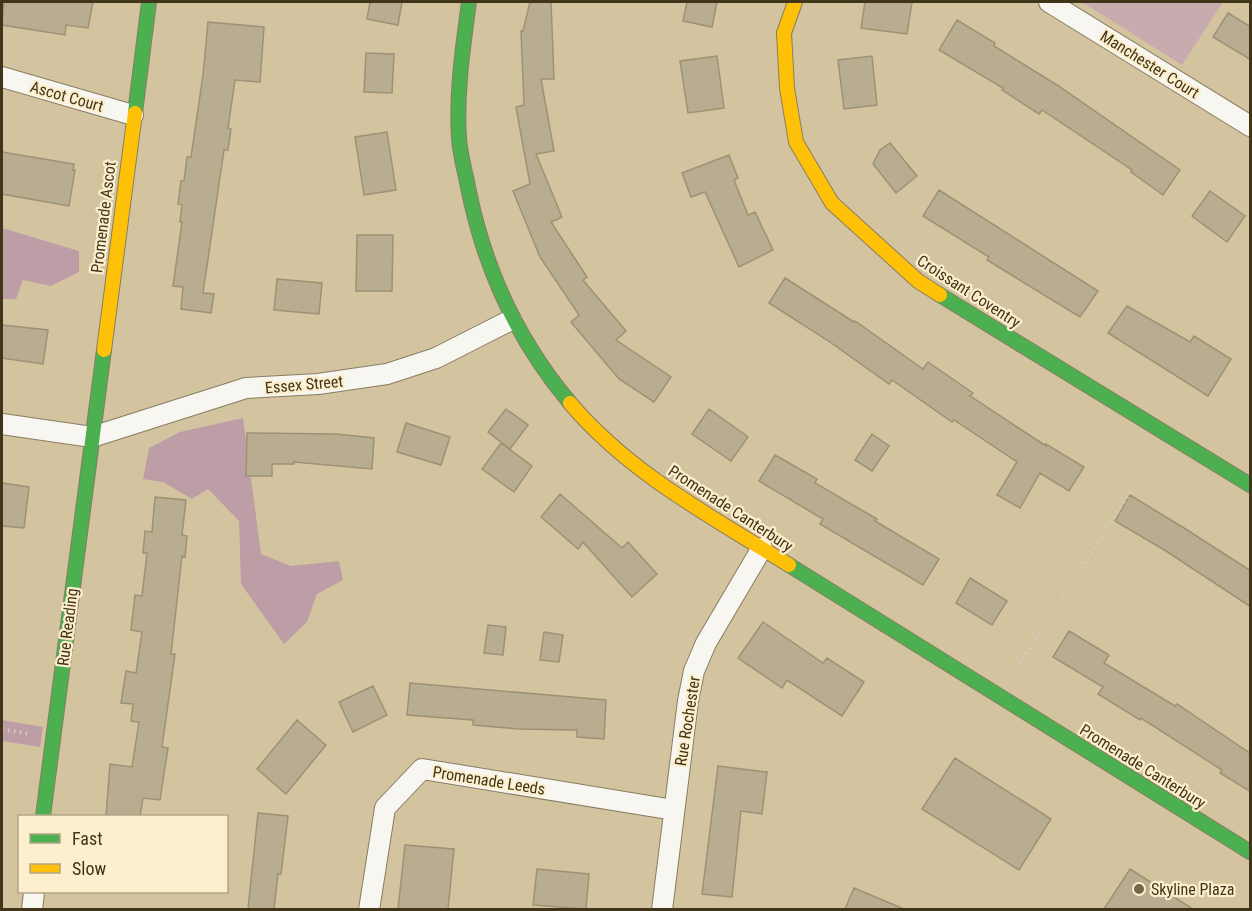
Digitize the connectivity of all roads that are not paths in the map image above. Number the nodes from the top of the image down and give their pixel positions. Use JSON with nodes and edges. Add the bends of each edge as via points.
{"nodes":[{"id":1,"x":149,"y":2,"type":"edge"},
{"id":2,"x":470,"y":2,"type":"edge"},
{"id":3,"x":795,"y":2,"type":"edge"},
{"id":4,"x":1049,"y":2,"type":"edge"},
{"id":5,"x":2,"y":77,"type":"edge"},
{"id":6,"x":133,"y":115,"type":"junction"},
{"id":7,"x":1251,"y":126,"type":"edge"},
{"id":8,"x":511,"y":320,"type":"junction"},
{"id":9,"x":2,"y":424,"type":"edge"},
{"id":10,"x":92,"y":437,"type":"junction"},
{"id":11,"x":1251,"y":485,"type":"edge"},
{"id":12,"x":762,"y":548,"type":"junction"},
{"id":13,"x":674,"y":810,"type":"junction"},
{"id":14,"x":43,"y":815,"type":"edge"},
{"id":15,"x":1251,"y":852,"type":"edge"},
{"id":16,"x":34,"y":893,"type":"edge"},
{"id":17,"x":32,"y":909,"type":"edge"},
{"id":18,"x":369,"y":909,"type":"edge"},
{"id":19,"x":662,"y":909,"type":"edge"}],
"edges":[{"from":1,"to":6,"type":"street","name":"Promenade Ascot"},
{"from":2,"to":8,"type":"street","name":"Promenade Canterbury","via":[[461,61],[459,138],[471,214]]},
{"from":3,"to":11,"type":"street","name":"Croissant Coventry","via":[[784,33],[787,88],[796,142],[832,203],[918,281]]},
{"from":4,"to":7,"type":"street","name":"Manchester Court"},
{"from":5,"to":6,"type":"street","name":"Ascot Court"},
{"from":6,"to":10,"type":"street","name":"Promenade Ascot"},
{"from":8,"to":10,"type":"street","name":"Essex Street","via":[[436,358],[387,374],[318,384],[246,388]]},
{"from":8,"to":12,"type":"street","name":"Promenade Canterbury","via":[[540,366],[578,413],[625,457],[675,494]]},
{"from":9,"to":10,"type":"street"},
{"from":10,"to":14,"type":"street","name":"Rue Reading"},
{"from":12,"to":13,"type":"street","name":"Rue Rochester","via":[[706,643],[694,671]]},
{"from":12,"to":15,"type":"street","name":"Promenade Canterbury"},
{"from":13,"to":18,"type":"street","name":"Promenade Leeds","via":[[422,770],[385,808]]},
{"from":13,"to":19,"type":"street","name":"Rue Rochester"},
{"from":16,"to":17,"type":"street"}]}
